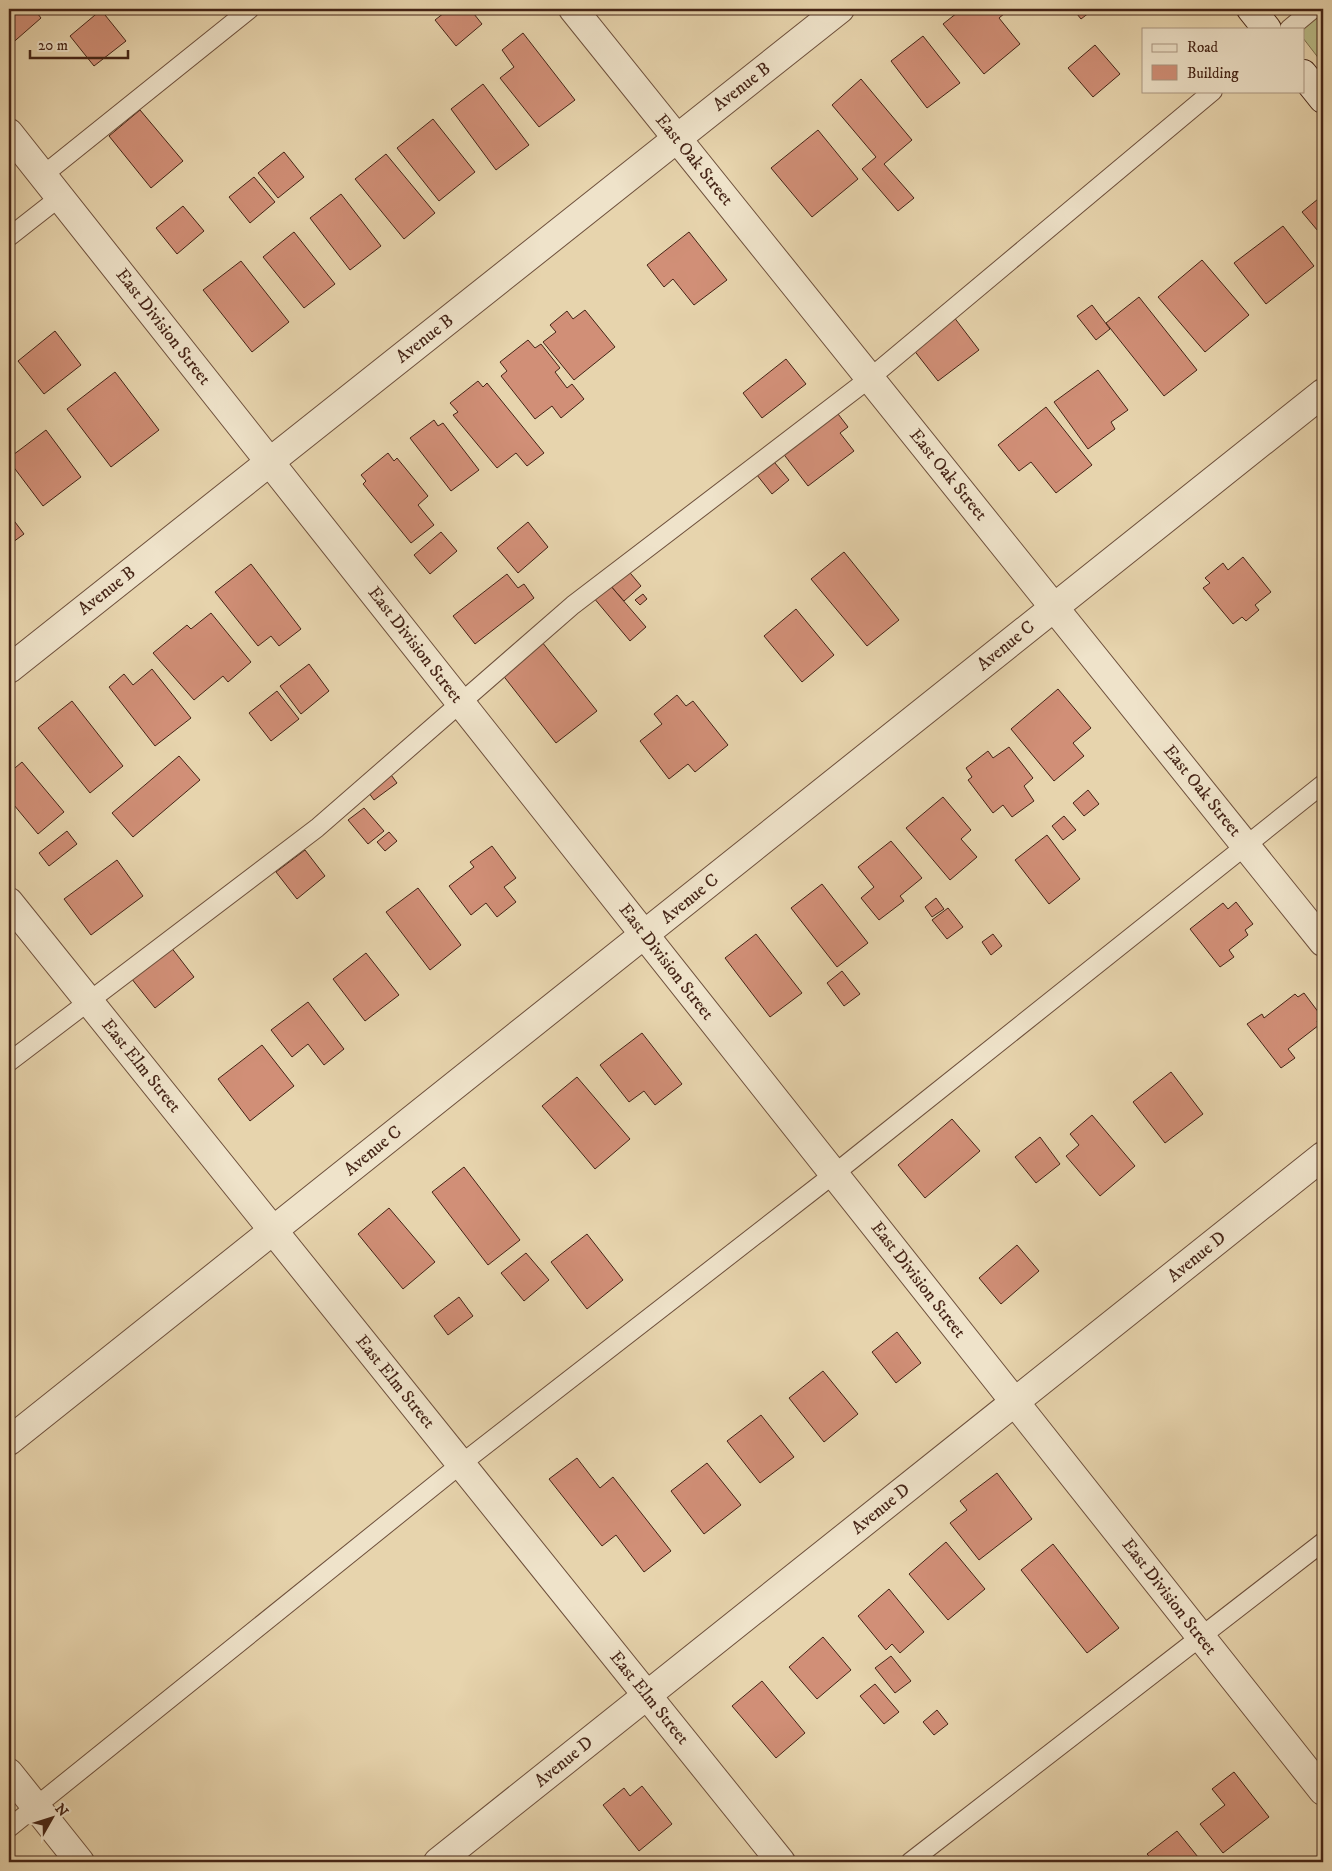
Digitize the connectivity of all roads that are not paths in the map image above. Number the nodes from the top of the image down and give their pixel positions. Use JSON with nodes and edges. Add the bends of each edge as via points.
{"nodes":[{"id":1,"x":250,"y":9,"type":"edge"},
{"id":2,"x":573,"y":9,"type":"edge"},
{"id":3,"x":840,"y":9,"type":"edge"},
{"id":4,"x":1251,"y":9,"type":"edge"},
{"id":5,"x":1313,"y":9,"type":"edge"},
{"id":6,"x":1266,"y":28,"type":"edge"},
{"id":7,"x":1289,"y":28,"type":"edge"},
{"id":8,"x":1304,"y":75,"type":"edge"},
{"id":9,"x":1212,"y":92,"type":"edge"},
{"id":10,"x":1323,"y":99,"type":"edge"},
{"id":11,"x":9,"y":133,"type":"edge"},
{"id":12,"x":677,"y":138,"type":"junction"},
{"id":13,"x":42,"y":176,"type":"junction"},
{"id":14,"x":60,"y":197,"type":"junction"},
{"id":15,"x":9,"y":237,"type":"edge"},
{"id":16,"x":870,"y":378,"type":"junction"},
{"id":17,"x":1323,"y":393,"type":"edge"},
{"id":18,"x":270,"y":462,"type":"junction"},
{"id":19,"x":1054,"y":608,"type":"junction"},
{"id":20,"x":9,"y":669,"type":"edge"},
{"id":21,"x":461,"y":703,"type":"junction"},
{"id":22,"x":1323,"y":784,"type":"edge"},
{"id":23,"x":1245,"y":845,"type":"junction"},
{"id":24,"x":9,"y":902,"type":"edge"},
{"id":25,"x":644,"y":935,"type":"junction"},
{"id":26,"x":1323,"y":942,"type":"edge"},
{"id":27,"x":89,"y":1001,"type":"junction"},
{"id":28,"x":9,"y":1062,"type":"edge"},
{"id":29,"x":1323,"y":1156,"type":"edge"},
{"id":30,"x":834,"y":1174,"type":"junction"},
{"id":31,"x":273,"y":1230,"type":"junction"},
{"id":32,"x":1015,"y":1402,"type":"junction"},
{"id":33,"x":9,"y":1441,"type":"edge"},
{"id":34,"x":461,"y":1464,"type":"junction"},
{"id":35,"x":1323,"y":1542,"type":"edge"},
{"id":36,"x":1201,"y":1636,"type":"junction"},
{"id":37,"x":647,"y":1696,"type":"junction"},
{"id":38,"x":9,"y":1774,"type":"edge"},
{"id":39,"x":1323,"y":1791,"type":"edge"},
{"id":40,"x":36,"y":1807,"type":"junction"},
{"id":41,"x":9,"y":1828,"type":"edge"},
{"id":42,"x":80,"y":1862,"type":"edge"},
{"id":43,"x":438,"y":1862,"type":"edge"},
{"id":44,"x":781,"y":1862,"type":"edge"},
{"id":45,"x":910,"y":1862,"type":"edge"}],
"edges":[{"from":1,"to":13,"type":"lane"},
{"from":2,"to":12,"type":"street","name":"East Oak Street"},
{"from":3,"to":12,"type":"street","name":"Avenue B"},
{"from":4,"to":6,"type":"street"},
{"from":5,"to":7,"type":"lane"},
{"from":8,"to":10,"type":"street"},
{"from":9,"to":16,"type":"lane"},
{"from":11,"to":13,"type":"street","name":"East Division Street"},
{"from":12,"to":16,"type":"street","name":"East Oak Street"},
{"from":12,"to":18,"type":"street","name":"Avenue B"},
{"from":13,"to":14,"type":"street","name":"East Division Street"},
{"from":14,"to":15,"type":"lane"},
{"from":14,"to":18,"type":"street","name":"East Division Street"},
{"from":16,"to":19,"type":"street","name":"East Oak Street"},
{"from":16,"to":21,"type":"lane","via":[[573,605]]},
{"from":17,"to":19,"type":"street","name":"Avenue C"},
{"from":18,"to":20,"type":"street","name":"Avenue B"},
{"from":18,"to":21,"type":"street","name":"East Division Street"},
{"from":19,"to":23,"type":"street","name":"East Oak Street"},
{"from":19,"to":25,"type":"street","name":"Avenue C"},
{"from":21,"to":25,"type":"street","name":"East Division Street"},
{"from":21,"to":27,"type":"lane","via":[[317,828]]},
{"from":22,"to":23,"type":"lane"},
{"from":23,"to":26,"type":"street","name":"East Oak Street"},
{"from":23,"to":30,"type":"lane"},
{"from":24,"to":27,"type":"street","name":"East Elm Street"},
{"from":25,"to":30,"type":"street","name":"East Division Street"},
{"from":25,"to":31,"type":"street","name":"Avenue C"},
{"from":27,"to":28,"type":"lane"},
{"from":27,"to":31,"type":"street","name":"East Elm Street"},
{"from":29,"to":32,"type":"street","name":"Avenue D"},
{"from":30,"to":32,"type":"street","name":"East Division Street"},
{"from":30,"to":34,"type":"lane"},
{"from":31,"to":33,"type":"street","name":"Avenue C"},
{"from":31,"to":34,"type":"street","name":"East Elm Street"},
{"from":32,"to":36,"type":"street","name":"East Division Street"},
{"from":32,"to":37,"type":"street","name":"Avenue D"},
{"from":34,"to":37,"type":"street","name":"East Elm Street"},
{"from":34,"to":40,"type":"lane"},
{"from":35,"to":36,"type":"lane"},
{"from":36,"to":39,"type":"street","name":"East Division Street"},
{"from":36,"to":45,"type":"lane"},
{"from":37,"to":43,"type":"street","name":"Avenue D"},
{"from":37,"to":44,"type":"street","name":"East Elm Street"},
{"from":38,"to":40,"type":"street"},
{"from":40,"to":41,"type":"lane"},
{"from":40,"to":42,"type":"street"}]}
